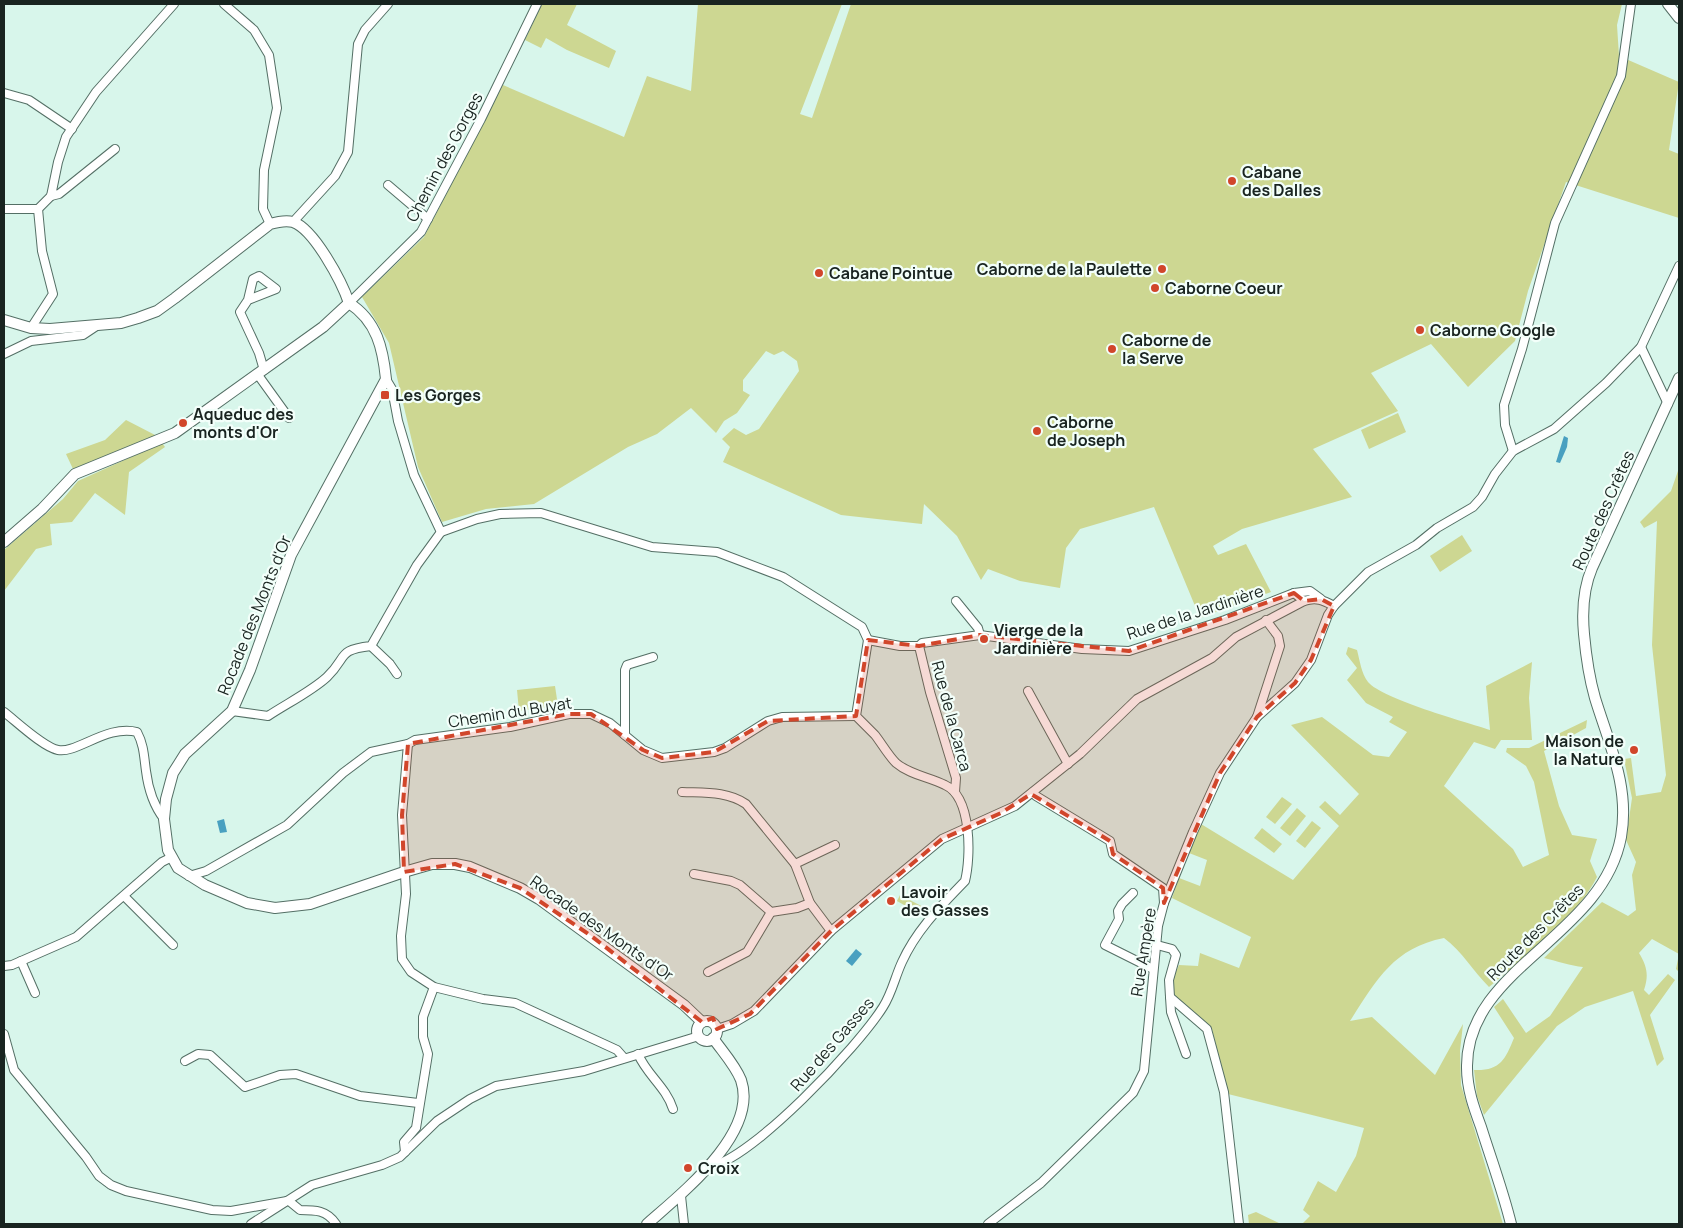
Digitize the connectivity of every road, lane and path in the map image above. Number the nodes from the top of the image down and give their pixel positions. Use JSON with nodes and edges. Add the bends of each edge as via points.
{"nodes":[{"id":1,"x":174,"y":4,"type":"edge"},
{"id":2,"x":224,"y":4,"type":"edge"},
{"id":3,"x":388,"y":4,"type":"edge"},
{"id":4,"x":537,"y":4,"type":"edge"},
{"id":5,"x":1630,"y":4,"type":"edge"},
{"id":6,"x":1668,"y":4,"type":"edge"},
{"id":7,"x":1679,"y":18,"type":"edge"},
{"id":8,"x":4,"y":93,"type":"edge"},
{"id":9,"x":72,"y":129,"type":"junction"},
{"id":10,"x":115,"y":149,"type":"dead end"},
{"id":11,"x":388,"y":185,"type":"dead end"},
{"id":12,"x":52,"y":196,"type":"junction"},
{"id":13,"x":4,"y":209,"type":"edge"},
{"id":14,"x":38,"y":209,"type":"junction"},
{"id":15,"x":428,"y":219,"type":"junction"},
{"id":16,"x":293,"y":222,"type":"junction"},
{"id":17,"x":270,"y":224,"type":"junction"},
{"id":18,"x":1679,"y":266,"type":"edge"},
{"id":19,"x":248,"y":300,"type":"dead end"},
{"id":20,"x":349,"y":303,"type":"junction"},
{"id":21,"x":4,"y":320,"type":"edge"},
{"id":22,"x":98,"y":326,"type":"junction"},
{"id":23,"x":32,"y":328,"type":"junction"},
{"id":24,"x":1641,"y":347,"type":"junction"},
{"id":25,"x":259,"y":353,"type":"junction"},
{"id":26,"x":4,"y":354,"type":"edge"},
{"id":27,"x":275,"y":362,"type":"junction"},
{"id":28,"x":261,"y":372,"type":"junction"},
{"id":29,"x":1679,"y":378,"type":"edge"},
{"id":30,"x":386,"y":379,"type":"junction"},
{"id":31,"x":1668,"y":404,"type":"junction"},
{"id":32,"x":289,"y":418,"type":"dead end"},
{"id":33,"x":1513,"y":451,"type":"junction"},
{"id":34,"x":441,"y":532,"type":"junction"},
{"id":35,"x":4,"y":542,"type":"edge"},
{"id":36,"x":1294,"y":593,"type":"junction"},
{"id":37,"x":1321,"y":599,"type":"junction"},
{"id":38,"x":956,"y":601,"type":"dead end"},
{"id":39,"x":1304,"y":601,"type":"junction"},
{"id":40,"x":1334,"y":606,"type":"junction"},
{"id":41,"x":1266,"y":620,"type":"junction"},
{"id":42,"x":980,"y":635,"type":"junction"},
{"id":43,"x":868,"y":640,"type":"junction"},
{"id":44,"x":371,"y":646,"type":"junction"},
{"id":45,"x":920,"y":646,"type":"junction"},
{"id":46,"x":653,"y":657,"type":"dead end"},
{"id":47,"x":397,"y":674,"type":"dead end"},
{"id":48,"x":1028,"y":691,"type":"dead end"},
{"id":49,"x":232,"y":711,"type":"junction"},
{"id":50,"x":4,"y":712,"type":"edge"},
{"id":51,"x":856,"y":716,"type":"junction"},
{"id":52,"x":1257,"y":717,"type":"junction"},
{"id":53,"x":625,"y":735,"type":"junction"},
{"id":54,"x":408,"y":744,"type":"junction"},
{"id":55,"x":1068,"y":764,"type":"junction"},
{"id":56,"x":682,"y":792,"type":"dead end"},
{"id":57,"x":955,"y":792,"type":"junction"},
{"id":58,"x":1033,"y":792,"type":"junction"},
{"id":59,"x":164,"y":819,"type":"junction"},
{"id":60,"x":967,"y":827,"type":"junction"},
{"id":61,"x":835,"y":845,"type":"dead end"},
{"id":62,"x":170,"y":858,"type":"junction"},
{"id":63,"x":795,"y":864,"type":"junction"},
{"id":64,"x":404,"y":872,"type":"junction"},
{"id":65,"x":694,"y":874,"type":"dead end"},
{"id":66,"x":189,"y":876,"type":"junction"},
{"id":67,"x":1133,"y":893,"type":"dead end"},
{"id":68,"x":124,"y":896,"type":"junction"},
{"id":69,"x":810,"y":903,"type":"junction"},
{"id":70,"x":1164,"y":903,"type":"junction"},
{"id":71,"x":771,"y":912,"type":"junction"},
{"id":72,"x":831,"y":931,"type":"junction"},
{"id":73,"x":173,"y":945,"type":"dead end"},
{"id":74,"x":1157,"y":945,"type":"junction"},
{"id":75,"x":21,"y":961,"type":"junction"},
{"id":76,"x":4,"y":966,"type":"edge"},
{"id":77,"x":1153,"y":969,"type":"junction"},
{"id":78,"x":708,"y":972,"type":"dead end"},
{"id":79,"x":434,"y":987,"type":"junction"},
{"id":80,"x":35,"y":993,"type":"dead end"},
{"id":81,"x":1170,"y":997,"type":"junction"},
{"id":82,"x":702,"y":1022,"type":"junction"},
{"id":83,"x":715,"y":1033,"type":"junction"},
{"id":84,"x":4,"y":1034,"type":"edge"},
{"id":85,"x":699,"y":1036,"type":"junction"},
{"id":86,"x":638,"y":1054,"type":"junction"},
{"id":87,"x":1186,"y":1054,"type":"dead end"},
{"id":88,"x":624,"y":1058,"type":"junction"},
{"id":89,"x":185,"y":1061,"type":"dead end"},
{"id":90,"x":418,"y":1103,"type":"junction"},
{"id":91,"x":673,"y":1109,"type":"dead end"},
{"id":92,"x":405,"y":1152,"type":"junction"},
{"id":93,"x":708,"y":1167,"type":"junction"},
{"id":94,"x":681,"y":1196,"type":"junction"},
{"id":95,"x":289,"y":1201,"type":"junction"},
{"id":96,"x":251,"y":1224,"type":"edge"},
{"id":97,"x":336,"y":1224,"type":"edge"},
{"id":98,"x":647,"y":1224,"type":"edge"},
{"id":99,"x":684,"y":1224,"type":"edge"},
{"id":100,"x":988,"y":1224,"type":"edge"},
{"id":101,"x":1241,"y":1224,"type":"edge"},
{"id":102,"x":1511,"y":1224,"type":"edge"}],
"edges":[{"from":1,"to":9,"type":"street","via":[[96,92]]},
{"from":2,"to":17,"type":"street","via":[[254,30],[269,55],[276,108],[264,170],[263,209]]},
{"from":3,"to":16,"type":"street","via":[[365,30],[358,44],[348,152],[335,176]]},
{"from":4,"to":15,"type":"street","name":"Chemin des Gorges"},
{"from":5,"to":33,"type":"street","via":[[1621,76],[1555,222],[1504,405],[1505,425]]},
{"from":6,"to":7,"type":"street"},
{"from":8,"to":9,"type":"street","via":[[29,100]]},
{"from":9,"to":12,"type":"street","via":[[58,162]]},
{"from":10,"to":12,"type":"street","via":[[59,194]]},
{"from":11,"to":15,"type":"street"},
{"from":12,"to":14,"type":"street"},
{"from":13,"to":14,"type":"street"},
{"from":14,"to":23,"type":"street","via":[[42,251],[53,294]]},
{"from":15,"to":20,"type":"street","name":"Chemin des Gorges","via":[[414,241]]},
{"from":16,"to":17,"type":"street"},
{"from":16,"to":20,"type":"street","via":[[309,232],[344,287]]},
{"from":17,"to":22,"type":"street","via":[[156,311],[121,324]]},
{"from":18,"to":24,"type":"street"},
{"from":19,"to":25,"type":"street","via":[[240,312]]},
{"from":20,"to":27,"type":"street","via":[[323,327]]},
{"from":20,"to":30,"type":"street","via":[[360,310],[383,348]]},
{"from":21,"to":23,"type":"street"},
{"from":22,"to":23,"type":"street"},
{"from":22,"to":26,"type":"street","via":[[83,335],[31,341]]},
{"from":24,"to":31,"type":"street"},
{"from":24,"to":33,"type":"street","via":[[1554,430]]},
{"from":25,"to":27,"type":"street"},
{"from":25,"to":28,"type":"street"},
{"from":27,"to":28,"type":"street"},
{"from":28,"to":32,"type":"street"},
{"from":28,"to":35,"type":"street","via":[[176,433],[75,474]]},
{"from":29,"to":31,"type":"street","name":"Route des Crêtes"},
{"from":30,"to":34,"type":"street","via":[[392,389],[414,475]]},
{"from":30,"to":49,"type":"street","name":"Rocade des Monts d'Or","via":[[291,555]]},
{"from":31,"to":102,"type":"street","name":"Route des Crêtes","via":[[1592,568],[1584,596],[1589,674],[1622,784],[1621,837],[1610,870],[1593,897],[1568,925],[1493,994],[1479,1016],[1467,1053],[1469,1090]]},
{"from":33,"to":40,"type":"street","name":"Rue Ampère","via":[[1473,507],[1368,572]]},
{"from":34,"to":43,"type":"street","via":[[500,514],[541,513],[652,547],[716,552],[783,577],[862,627]]},
{"from":34,"to":44,"type":"street","via":[[417,565]]},
{"from":36,"to":37,"type":"street","name":"Rue de la Jardinière","via":[[1310,591]]},
{"from":36,"to":39,"type":"street"},
{"from":36,"to":42,"type":"street","name":"Rue de la Jardinière","via":[[1225,620],[1129,650],[1082,649]]},
{"from":37,"to":39,"type":"street"},
{"from":37,"to":40,"type":"street","name":"Rue de la Jardinière"},
{"from":38,"to":42,"type":"street"},
{"from":39,"to":41,"type":"street"},
{"from":40,"to":52,"type":"street","name":"Rue Ampère","via":[[1296,683]]},
{"from":41,"to":52,"type":"street","via":[[1278,636],[1280,646]]},
{"from":41,"to":55,"type":"street","via":[[1236,637],[1212,658],[1137,699]]},
{"from":42,"to":45,"type":"street","name":"Rue de la Jardinière","via":[[922,643]]},
{"from":43,"to":45,"type":"street","name":"Rue de la Jardinière"},
{"from":43,"to":51,"type":"street"},
{"from":44,"to":47,"type":"street"},
{"from":44,"to":49,"type":"street","via":[[352,648],[342,655],[327,677],[268,716]]},
{"from":45,"to":57,"type":"street","name":"Rue de la Carca","via":[[956,778]]},
{"from":46,"to":53,"type":"street","via":[[627,665]]},
{"from":48,"to":55,"type":"street"},
{"from":49,"to":59,"type":"street","name":"Rocade des Monts d'Or","via":[[178,763],[170,784]]},
{"from":50,"to":59,"type":"street","via":[[59,750],[102,735],[129,730],[137,732],[143,742],[146,773],[156,809]]},
{"from":51,"to":53,"type":"street","name":"Chemin du Buyat","via":[[782,717],[768,721],[714,752],[662,758],[643,750]]},
{"from":51,"to":57,"type":"street","via":[[896,763],[947,785]]},
{"from":52,"to":70,"type":"street","name":"Rue Ampère","via":[[1220,773]]},
{"from":53,"to":54,"type":"street","name":"Chemin du Buyat","via":[[591,714],[570,714],[510,727],[415,740]]},
{"from":54,"to":64,"type":"street","via":[[402,815]]},
{"from":54,"to":66,"type":"street","name":"Chemin du Buyat","via":[[371,752],[343,773],[287,825],[206,871]]},
{"from":55,"to":58,"type":"street"},
{"from":56,"to":63,"type":"street","via":[[714,793],[746,804]]},
{"from":57,"to":60,"type":"street","via":[[966,812]]},
{"from":58,"to":60,"type":"street","via":[[1001,814]]},
{"from":58,"to":70,"type":"street","via":[[1110,841],[1113,854],[1163,888]]},
{"from":59,"to":62,"type":"street","name":"Rocade des Monts d'Or"},
{"from":60,"to":72,"type":"street","via":[[942,839]]},
{"from":60,"to":93,"type":"street","name":"Rue des Gasses","via":[[968,871],[965,881],[922,927],[883,1008],[841,1059],[784,1118],[721,1164]]},
{"from":61,"to":63,"type":"street"},
{"from":62,"to":66,"type":"street","name":"Rocade des Monts d'Or"},
{"from":62,"to":68,"type":"street"},
{"from":63,"to":69,"type":"street"},
{"from":64,"to":66,"type":"street","name":"Rocade des Monts d'Or","via":[[310,904],[275,908],[247,903]]},
{"from":64,"to":79,"type":"street","via":[[406,894],[402,959],[411,972]]},
{"from":64,"to":82,"type":"street","name":"Rocade des Monts d'Or","via":[[432,864],[454,864],[470,867],[520,888],[590,935]]},
{"from":65,"to":71,"type":"street","via":[[740,885]]},
{"from":67,"to":77,"type":"street","via":[[1118,911],[1119,919],[1105,944]]},
{"from":68,"to":73,"type":"street"},
{"from":68,"to":75,"type":"street","via":[[76,937]]},
{"from":69,"to":71,"type":"street"},
{"from":69,"to":72,"type":"street"},
{"from":70,"to":74,"type":"street","name":"Rue Ampère"},
{"from":71,"to":78,"type":"street","via":[[747,952]]},
{"from":72,"to":83,"type":"street","via":[[754,1011]]},
{"from":74,"to":77,"type":"street","name":"Rue Ampère"},
{"from":74,"to":81,"type":"street","via":[[1172,948],[1176,955],[1169,980]]},
{"from":75,"to":76,"type":"street"},
{"from":75,"to":80,"type":"street"},
{"from":77,"to":100,"type":"street","name":"Rue Ampère","via":[[1144,1071],[1133,1093],[1042,1183]]},
{"from":79,"to":88,"type":"street","via":[[515,1003],[618,1050]]},
{"from":79,"to":90,"type":"street","via":[[423,1017],[423,1037],[428,1054]]},
{"from":81,"to":87,"type":"street","via":[[1171,1012]]},
{"from":81,"to":101,"type":"street","via":[[1207,1029],[1224,1092]]},
{"from":82,"to":83,"type":"street","via":[[711,1022]]},
{"from":82,"to":85,"type":"street","via":[[697,1030]]},
{"from":83,"to":85,"type":"street","via":[[704,1040]]},
{"from":83,"to":93,"type":"street","via":[[740,1078],[744,1106],[734,1130]]},
{"from":84,"to":95,"type":"street","via":[[14,1070],[100,1176],[111,1185],[212,1210],[231,1211]]},
{"from":85,"to":86,"type":"street"},
{"from":86,"to":88,"type":"street"},
{"from":86,"to":91,"type":"street","via":[[643,1065],[669,1095]]},
{"from":88,"to":92,"type":"street","via":[[584,1071],[509,1082],[489,1089],[437,1121]]},
{"from":89,"to":90,"type":"street","via":[[198,1054],[210,1055],[245,1087],[280,1075],[296,1074],[360,1096]]},
{"from":90,"to":92,"type":"street","via":[[416,1128],[404,1142]]},
{"from":92,"to":95,"type":"street","via":[[382,1164],[312,1185]]},
{"from":93,"to":94,"type":"street"},
{"from":94,"to":98,"type":"street"},
{"from":94,"to":99,"type":"street"},
{"from":95,"to":96,"type":"street"},
{"from":95,"to":97,"type":"street","via":[[300,1210],[322,1212]]}]}
